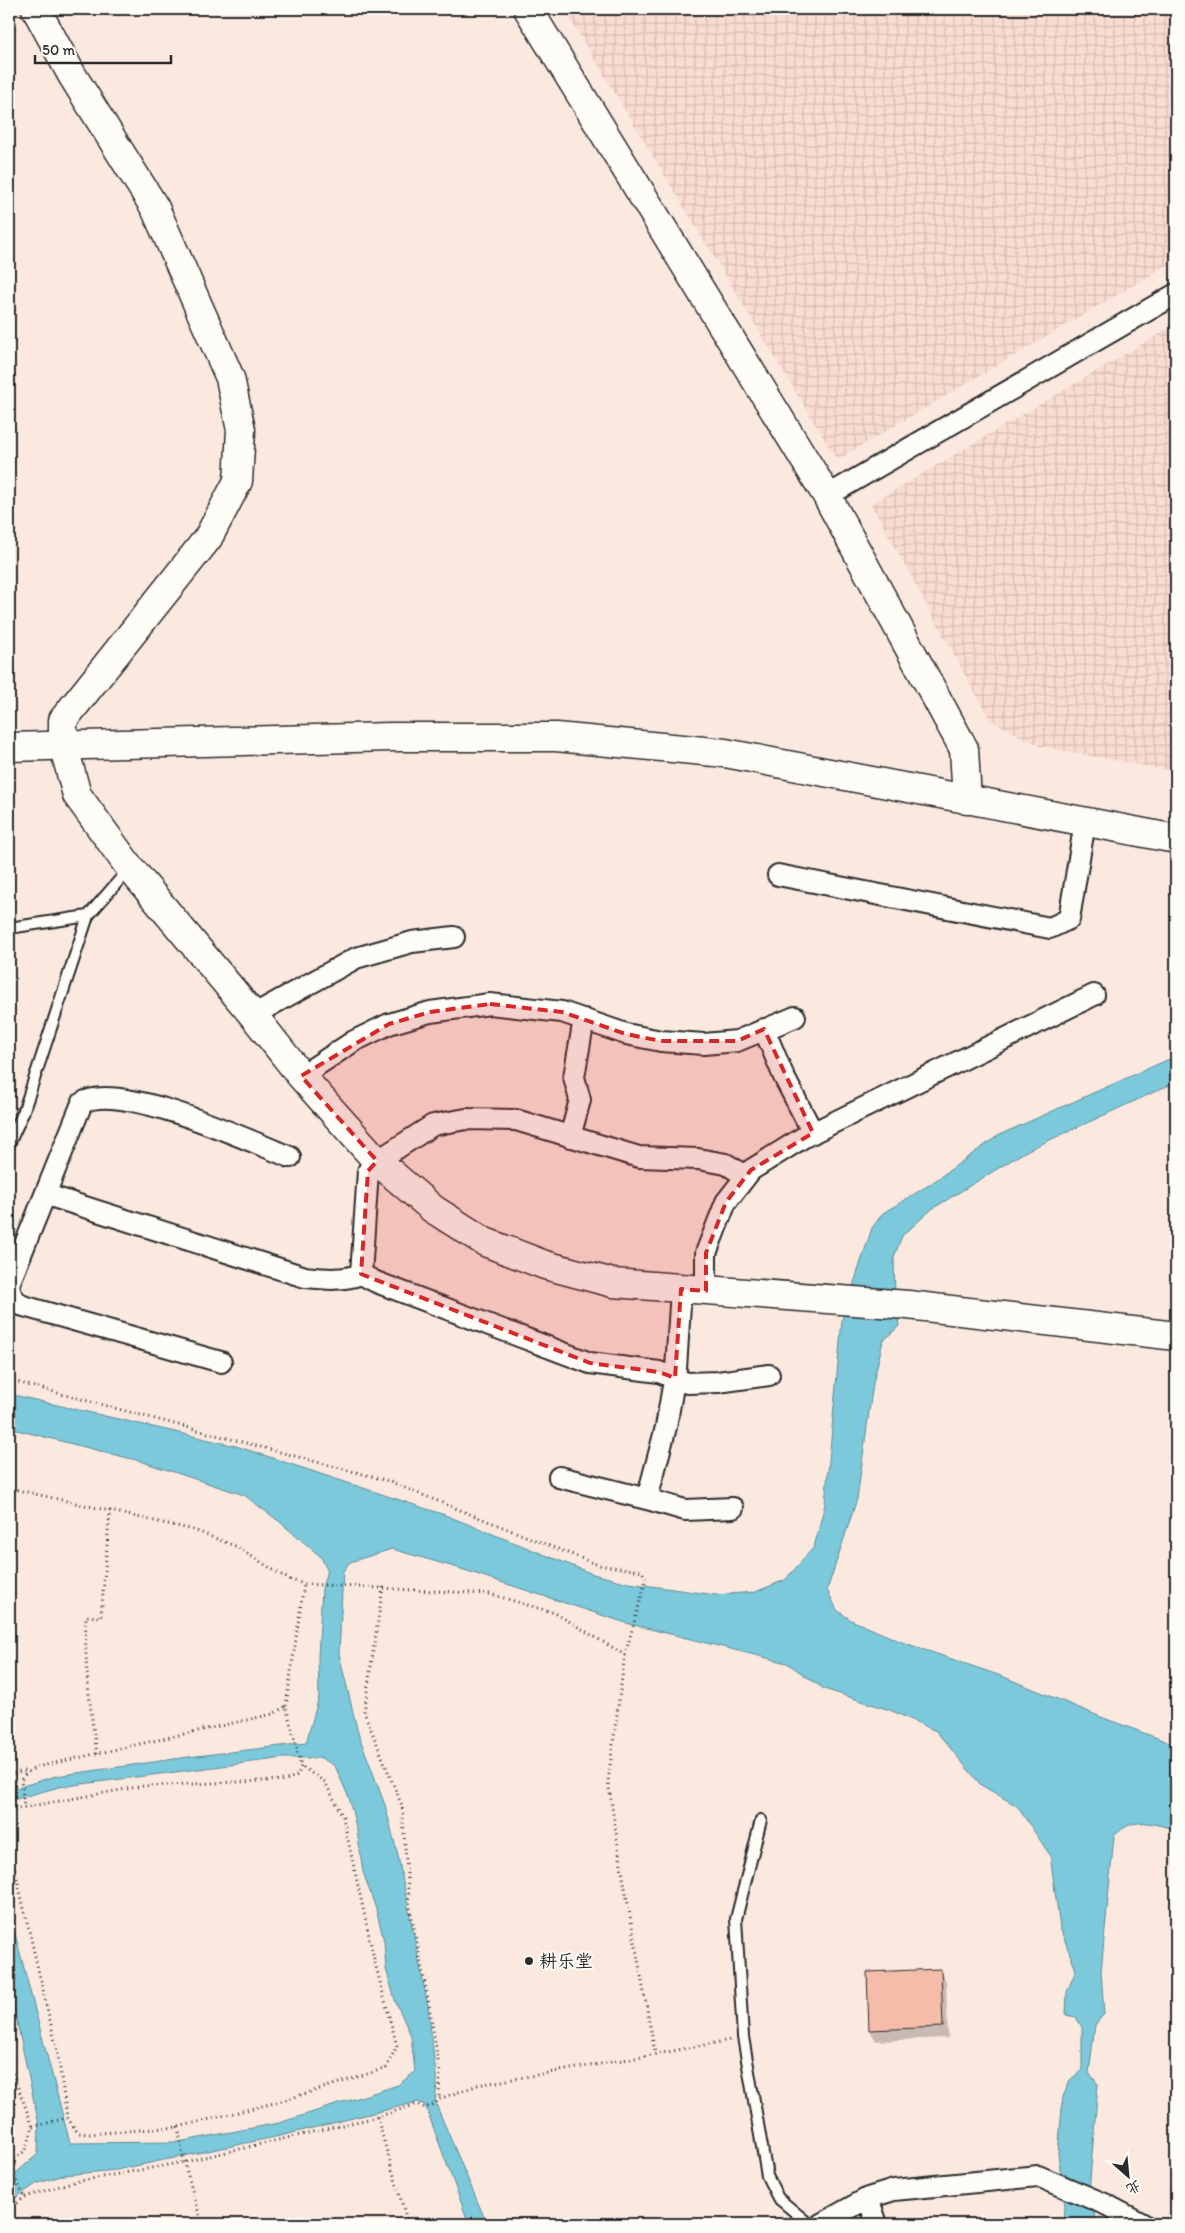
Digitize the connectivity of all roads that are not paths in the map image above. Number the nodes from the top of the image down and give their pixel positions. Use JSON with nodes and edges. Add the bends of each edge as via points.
{"nodes":[{"id":1,"x":36,"y":9,"type":"edge"},
{"id":2,"x":528,"y":9,"type":"edge"},
{"id":3,"x":1176,"y":294,"type":"edge"},
{"id":4,"x":827,"y":496,"type":"junction"},
{"id":5,"x":63,"y":744,"type":"junction"},
{"id":6,"x":9,"y":747,"type":"edge"},
{"id":7,"x":967,"y":800,"type":"junction"},
{"id":8,"x":1085,"y":822,"type":"junction"},
{"id":9,"x":1176,"y":839,"type":"edge"},
{"id":10,"x":130,"y":868,"type":"junction"},
{"id":11,"x":778,"y":876,"type":"dead end"},
{"id":12,"x":88,"y":916,"type":"junction"},
{"id":13,"x":9,"y":928,"type":"edge"},
{"id":14,"x":454,"y":937,"type":"dead end"},
{"id":15,"x":1094,"y":995,"type":"dead end"},
{"id":16,"x":253,"y":1015,"type":"junction"},
{"id":17,"x":796,"y":1017,"type":"dead end"},
{"id":18,"x":584,"y":1020,"type":"junction"},
{"id":19,"x":764,"y":1030,"type":"junction"},
{"id":20,"x":301,"y":1076,"type":"junction"},
{"id":21,"x":813,"y":1133,"type":"junction"},
{"id":22,"x":570,"y":1137,"type":"junction"},
{"id":23,"x":9,"y":1144,"type":"edge"},
{"id":24,"x":290,"y":1157,"type":"dead end"},
{"id":25,"x":377,"y":1161,"type":"junction"},
{"id":26,"x":746,"y":1176,"type":"junction"},
{"id":27,"x":47,"y":1195,"type":"junction"},
{"id":28,"x":362,"y":1274,"type":"junction"},
{"id":29,"x":693,"y":1290,"type":"junction"},
{"id":30,"x":1176,"y":1336,"type":"edge"},
{"id":31,"x":221,"y":1362,"type":"dead end"},
{"id":32,"x":769,"y":1375,"type":"dead end"},
{"id":33,"x":675,"y":1378,"type":"junction"},
{"id":34,"x":559,"y":1478,"type":"dead end"},
{"id":35,"x":647,"y":1499,"type":"junction"},
{"id":36,"x":733,"y":1508,"type":"dead end"},
{"id":37,"x":761,"y":1820,"type":"dead end"},
{"id":38,"x":868,"y":2198,"type":"junction"},
{"id":39,"x":809,"y":2224,"type":"edge"},
{"id":40,"x":821,"y":2224,"type":"edge"},
{"id":41,"x":878,"y":2224,"type":"edge"},
{"id":42,"x":1143,"y":2224,"type":"edge"}],
"edges":[{"from":1,"to":5,"type":"street","via":[[155,208],[230,378],[241,430],[238,482],[208,538],[62,720]]},
{"from":2,"to":4,"type":"street"},
{"from":3,"to":4,"type":"street"},
{"from":4,"to":7,"type":"street","via":[[964,750]]},
{"from":5,"to":6,"type":"street"},
{"from":5,"to":7,"type":"street","via":[[556,737],[724,753]]},
{"from":5,"to":10,"type":"street","via":[[77,795]]},
{"from":7,"to":8,"type":"street"},
{"from":8,"to":9,"type":"street"},
{"from":8,"to":11,"type":"street","via":[[1068,919],[1050,928]]},
{"from":10,"to":12,"type":"lane"},
{"from":10,"to":16,"type":"street"},
{"from":12,"to":13,"type":"lane"},
{"from":12,"to":23,"type":"lane","via":[[23,1113]]},
{"from":14,"to":16,"type":"street","via":[[412,942],[356,958]]},
{"from":15,"to":21,"type":"street"},
{"from":16,"to":20,"type":"street"},
{"from":17,"to":19,"type":"street"},
{"from":18,"to":19,"type":"street","via":[[626,1034],[704,1044],[737,1041]]},
{"from":18,"to":20,"type":"street","via":[[562,1012],[490,1004],[430,1012],[389,1024]]},
{"from":18,"to":22,"type":"street","via":[[574,1077],[580,1100]]},
{"from":19,"to":21,"type":"street"},
{"from":20,"to":25,"type":"street"},
{"from":21,"to":26,"type":"street"},
{"from":22,"to":25,"type":"street","via":[[516,1120],[466,1118],[433,1126]]},
{"from":22,"to":26,"type":"street","via":[[639,1157],[698,1159],[726,1164]]},
{"from":24,"to":27,"type":"street","via":[[175,1112],[122,1098],[90,1098],[82,1103]]},
{"from":25,"to":28,"type":"street","via":[[368,1171]]},
{"from":25,"to":29,"type":"street","via":[[433,1209],[485,1242],[545,1265],[613,1283]]},
{"from":26,"to":29,"type":"street","via":[[726,1202]]},
{"from":27,"to":28,"type":"street","via":[[305,1278],[332,1280]]},
{"from":27,"to":31,"type":"street","via":[[9,1284],[11,1295],[20,1305]]},
{"from":28,"to":33,"type":"street","via":[[590,1363],[659,1372]]},
{"from":29,"to":30,"type":"street","via":[[908,1305]]},
{"from":29,"to":33,"type":"street"},
{"from":32,"to":33,"type":"street","via":[[687,1383]]},
{"from":33,"to":35,"type":"street"},
{"from":34,"to":35,"type":"street"},
{"from":35,"to":36,"type":"street","via":[[685,1510]]},
{"from":37,"to":39,"type":"lane","via":[[736,1920],[743,2038],[766,2176],[778,2198]]},
{"from":38,"to":40,"type":"street"},
{"from":38,"to":41,"type":"street"},
{"from":38,"to":42,"type":"street","via":[[894,2190],[1038,2176]]}]}
